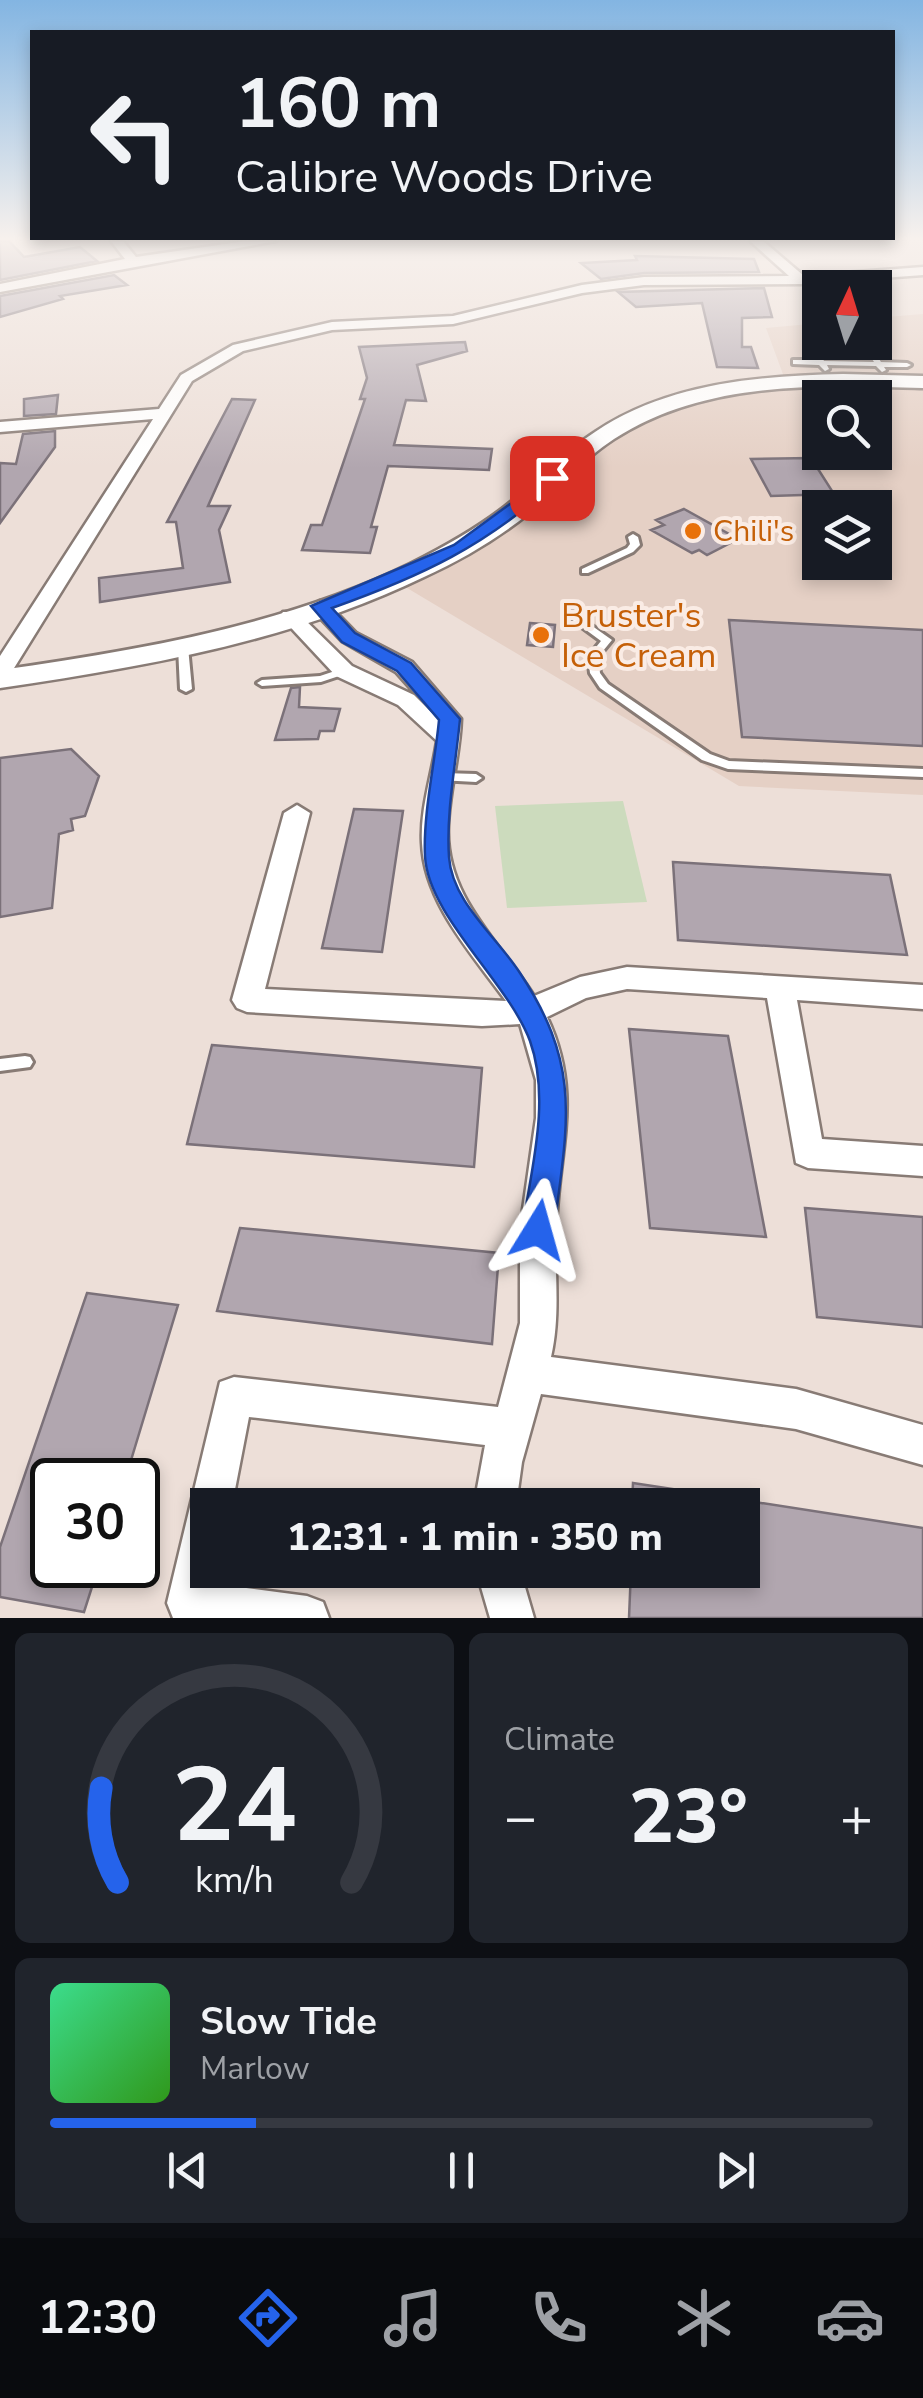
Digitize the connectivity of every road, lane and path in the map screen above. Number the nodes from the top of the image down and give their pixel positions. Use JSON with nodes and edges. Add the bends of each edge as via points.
{"nodes":[{"id":1,"x":468,"y":317,"type":"edge"},
{"id":2,"x":820,"y":360,"type":"edge"},
{"id":3,"x":876,"y":360,"type":"edge"},
{"id":4,"x":796,"y":362,"type":"dead end"},
{"id":5,"x":907,"y":365,"type":"dead end"},
{"id":6,"x":826,"y":372,"type":"junction"},
{"id":7,"x":883,"y":372,"type":"junction"},
{"id":8,"x":923,"y":382,"type":"edge"},
{"id":9,"x":163,"y":413,"type":"junction"},
{"id":10,"x":0,"y":428,"type":"edge"},
{"id":11,"x":633,"y":537,"type":"dead end"},
{"id":12,"x":584,"y":571,"type":"dead end"},
{"id":13,"x":320,"y":606,"type":"junction"},
{"id":14,"x":571,"y":614,"type":"dead end"},
{"id":15,"x":290,"y":616,"type":"junction"},
{"id":16,"x":183,"y":647,"type":"junction"},
{"id":17,"x":344,"y":671,"type":"junction"},
{"id":18,"x":0,"y":676,"type":"edge"},
{"id":19,"x":262,"y":684,"type":"dead end"},
{"id":20,"x":186,"y":689,"type":"dead end"},
{"id":21,"x":443,"y":762,"type":"junction"},
{"id":22,"x":923,"y":773,"type":"edge"},
{"id":23,"x":476,"y":778,"type":"dead end"},
{"id":24,"x":297,"y":813,"type":"dead end"},
{"id":25,"x":780,"y":988,"type":"junction"},
{"id":26,"x":923,"y":997,"type":"edge"},
{"id":27,"x":529,"y":1012,"type":"junction"},
{"id":28,"x":25,"y":1062,"type":"dead end"},
{"id":29,"x":0,"y":1065,"type":"edge"},
{"id":30,"x":923,"y":1161,"type":"edge"},
{"id":31,"x":528,"y":1373,"type":"junction"},
{"id":32,"x":510,"y":1428,"type":"junction"},
{"id":33,"x":923,"y":1446,"type":"edge"},
{"id":34,"x":215,"y":1488,"type":"edge"},
{"id":35,"x":498,"y":1488,"type":"edge"},
{"id":36,"x":193,"y":1588,"type":"edge"},
{"id":37,"x":503,"y":1588,"type":"edge"},
{"id":38,"x":307,"y":1618,"type":"edge"},
{"id":39,"x":512,"y":1618,"type":"edge"}],
"edges":[{"from":1,"to":9,"type":"street","via":[[276,336],[209,362],[186,378]]},
{"from":2,"to":6,"type":"lane"},
{"from":3,"to":7,"type":"lane"},
{"from":4,"to":6,"type":"lane"},
{"from":5,"to":7,"type":"lane"},
{"from":6,"to":7,"type":"main road"},
{"from":6,"to":13,"type":"main road","via":[[675,403],[630,421],[583,450],[460,549]]},
{"from":7,"to":8,"type":"main road"},
{"from":9,"to":10,"type":"street"},
{"from":9,"to":18,"type":"street"},
{"from":11,"to":12,"type":"lane","via":[[630,550]]},
{"from":13,"to":15,"type":"main road"},
{"from":13,"to":21,"type":"street","via":[[349,638],[404,667],[461,710]]},
{"from":14,"to":22,"type":"lane","via":[[607,640],[593,658],[604,686],[706,757],[728,765]]},
{"from":15,"to":16,"type":"main road"},
{"from":15,"to":17,"type":"street"},
{"from":16,"to":18,"type":"main road","via":[[114,663]]},
{"from":16,"to":20,"type":"lane"},
{"from":17,"to":19,"type":"lane"},
{"from":17,"to":21,"type":"street","via":[[406,700],[432,722]]},
{"from":21,"to":23,"type":"lane"},
{"from":21,"to":27,"type":"street","via":[[436,859],[474,936]]},
{"from":24,"to":27,"type":"street","via":[[247,1000]]},
{"from":25,"to":26,"type":"street"},
{"from":25,"to":27,"type":"street","via":[[604,980]]},
{"from":25,"to":30,"type":"street","via":[[808,1153]]},
{"from":27,"to":31,"type":"street","via":[[552,1077],[553,1119],[538,1230],[541,1304]]},
{"from":28,"to":29,"type":"lane"},
{"from":31,"to":32,"type":"street"},
{"from":31,"to":33,"type":"street","via":[[796,1409]]},
{"from":32,"to":34,"type":"street","via":[[234,1396]]},
{"from":32,"to":35,"type":"street"},
{"from":36,"to":38,"type":"street","via":[[190,1603]]},
{"from":37,"to":39,"type":"street"}]}
